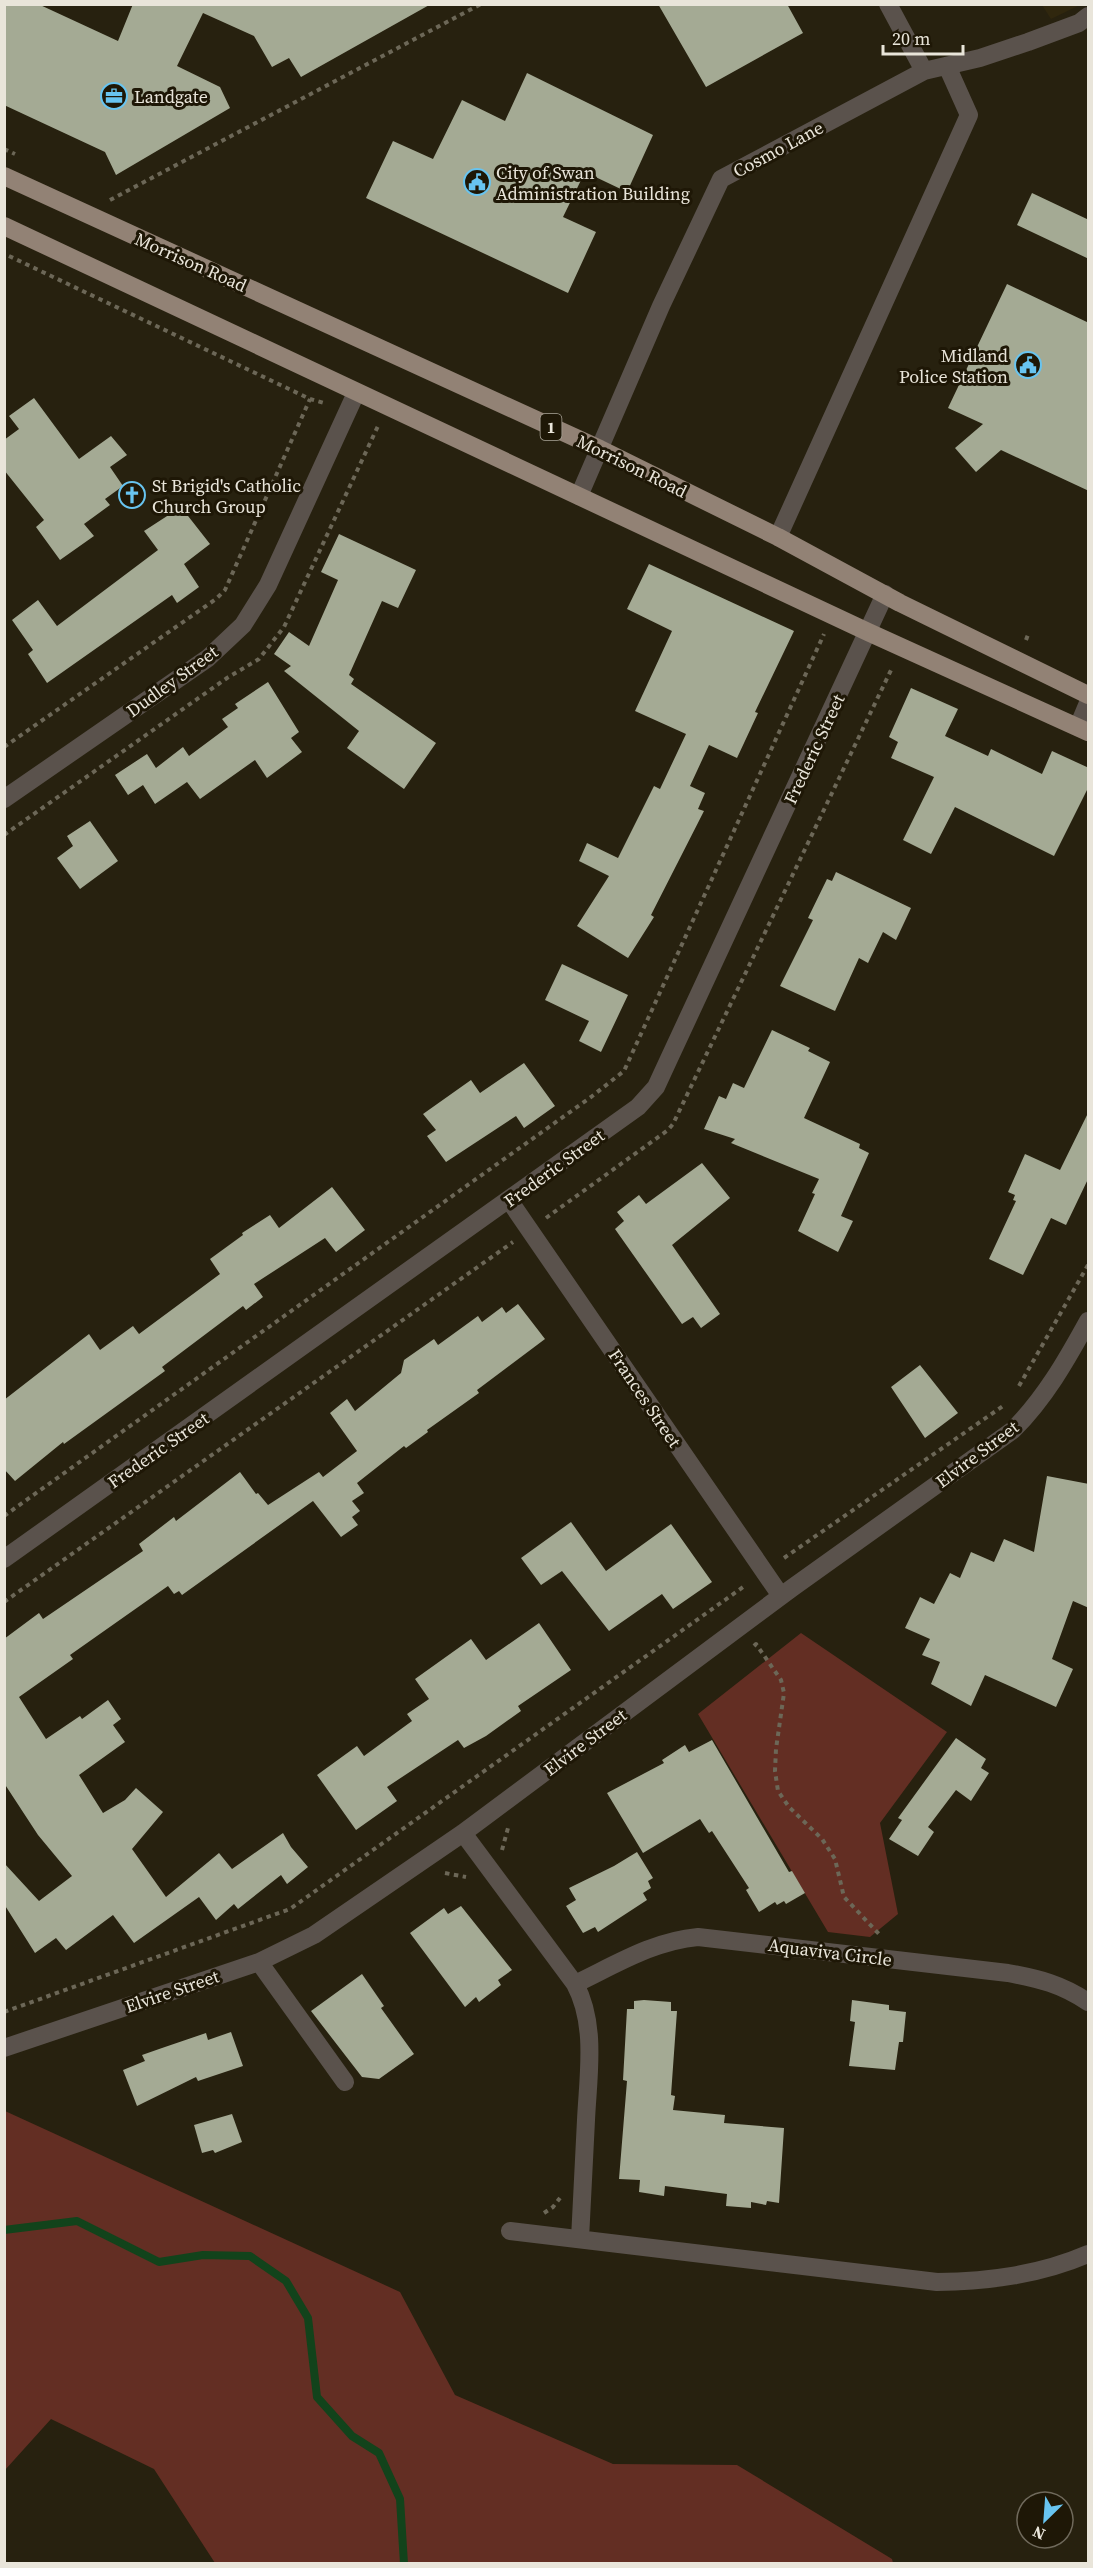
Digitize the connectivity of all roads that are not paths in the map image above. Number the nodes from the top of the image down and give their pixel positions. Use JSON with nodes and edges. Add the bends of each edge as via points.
{"nodes":[{"id":1,"x":888,"y":4,"type":"edge"},
{"id":2,"x":1089,"y":16,"type":"edge"},
{"id":3,"x":947,"y":66,"type":"junction"},
{"id":4,"x":924,"y":71,"type":"junction"},
{"id":5,"x":4,"y":176,"type":"edge"},
{"id":6,"x":4,"y":226,"type":"edge"},
{"id":7,"x":356,"y":393,"type":"junction"},
{"id":8,"x":600,"y":449,"type":"junction"},
{"id":9,"x":579,"y":496,"type":"junction"},
{"id":10,"x":778,"y":537,"type":"junction"},
{"id":11,"x":885,"y":594,"type":"junction"},
{"id":12,"x":868,"y":632,"type":"junction"},
{"id":13,"x":1089,"y":695,"type":"edge"},
{"id":14,"x":1089,"y":703,"type":"edge"},
{"id":15,"x":1083,"y":730,"type":"edge"},
{"id":16,"x":4,"y":799,"type":"edge"},
{"id":17,"x":509,"y":1200,"type":"junction"},
{"id":18,"x":1089,"y":1321,"type":"edge"},
{"id":19,"x":4,"y":1559,"type":"edge"},
{"id":20,"x":781,"y":1596,"type":"junction"},
{"id":21,"x":463,"y":1833,"type":"junction"},
{"id":22,"x":259,"y":1962,"type":"junction"},
{"id":23,"x":575,"y":1984,"type":"junction"},
{"id":24,"x":1089,"y":2002,"type":"edge"},
{"id":25,"x":4,"y":2048,"type":"edge"},
{"id":26,"x":345,"y":2082,"type":"dead end"},
{"id":27,"x":510,"y":2231,"type":"dead end"},
{"id":28,"x":580,"y":2239,"type":"junction"},
{"id":29,"x":1089,"y":2254,"type":"edge"}],
"edges":[{"from":1,"to":4,"type":"street"},
{"from":2,"to":3,"type":"street","name":"Cosmo Lane","via":[[1028,42]]},
{"from":3,"to":4,"type":"street","name":"Cosmo Lane"},
{"from":3,"to":10,"type":"street","via":[[969,115]]},
{"from":4,"to":8,"type":"street","name":"Cosmo Lane","via":[[721,180],[661,306]]},
{"from":5,"to":8,"type":"main road","name":"Morrison Road","number":"1"},
{"from":6,"to":7,"type":"main road"},
{"from":7,"to":9,"type":"main road"},
{"from":7,"to":16,"type":"street","name":"Dudley Street","via":[[268,585],[243,624],[208,658]]},
{"from":8,"to":9,"type":"street","name":"Cosmo Lane"},
{"from":8,"to":10,"type":"main road","name":"Morrison Road","number":"1"},
{"from":9,"to":12,"type":"main road"},
{"from":10,"to":11,"type":"main road","name":"Morrison Road","number":"1"},
{"from":11,"to":12,"type":"street","name":"Frederic Street"},
{"from":11,"to":13,"type":"main road","name":"Morrison Road","number":"1"},
{"from":12,"to":15,"type":"main road"},
{"from":12,"to":17,"type":"street","name":"Frederic Street","via":[[656,1087],[638,1107]]},
{"from":14,"to":15,"type":"street"},
{"from":17,"to":19,"type":"street","name":"Frederic Street"},
{"from":17,"to":20,"type":"street","name":"Frances Street"},
{"from":18,"to":20,"type":"street","name":"Elvire Street","via":[[1050,1389],[1013,1430]]},
{"from":20,"to":21,"type":"street","name":"Elvire Street"},
{"from":21,"to":22,"type":"street","name":"Elvire Street","via":[[314,1935]]},
{"from":21,"to":23,"type":"street"},
{"from":22,"to":25,"type":"street","name":"Elvire Street"},
{"from":22,"to":26,"type":"street"},
{"from":23,"to":24,"type":"street","name":"Aquaviva Circle","via":[[654,1946],[698,1937],[1008,1973],[1066,1987]]},
{"from":23,"to":28,"type":"street","via":[[584,2000],[589,2057]]},
{"from":27,"to":28,"type":"street"},
{"from":28,"to":29,"type":"street","via":[[937,2282],[980,2282],[1018,2276]]}]}
